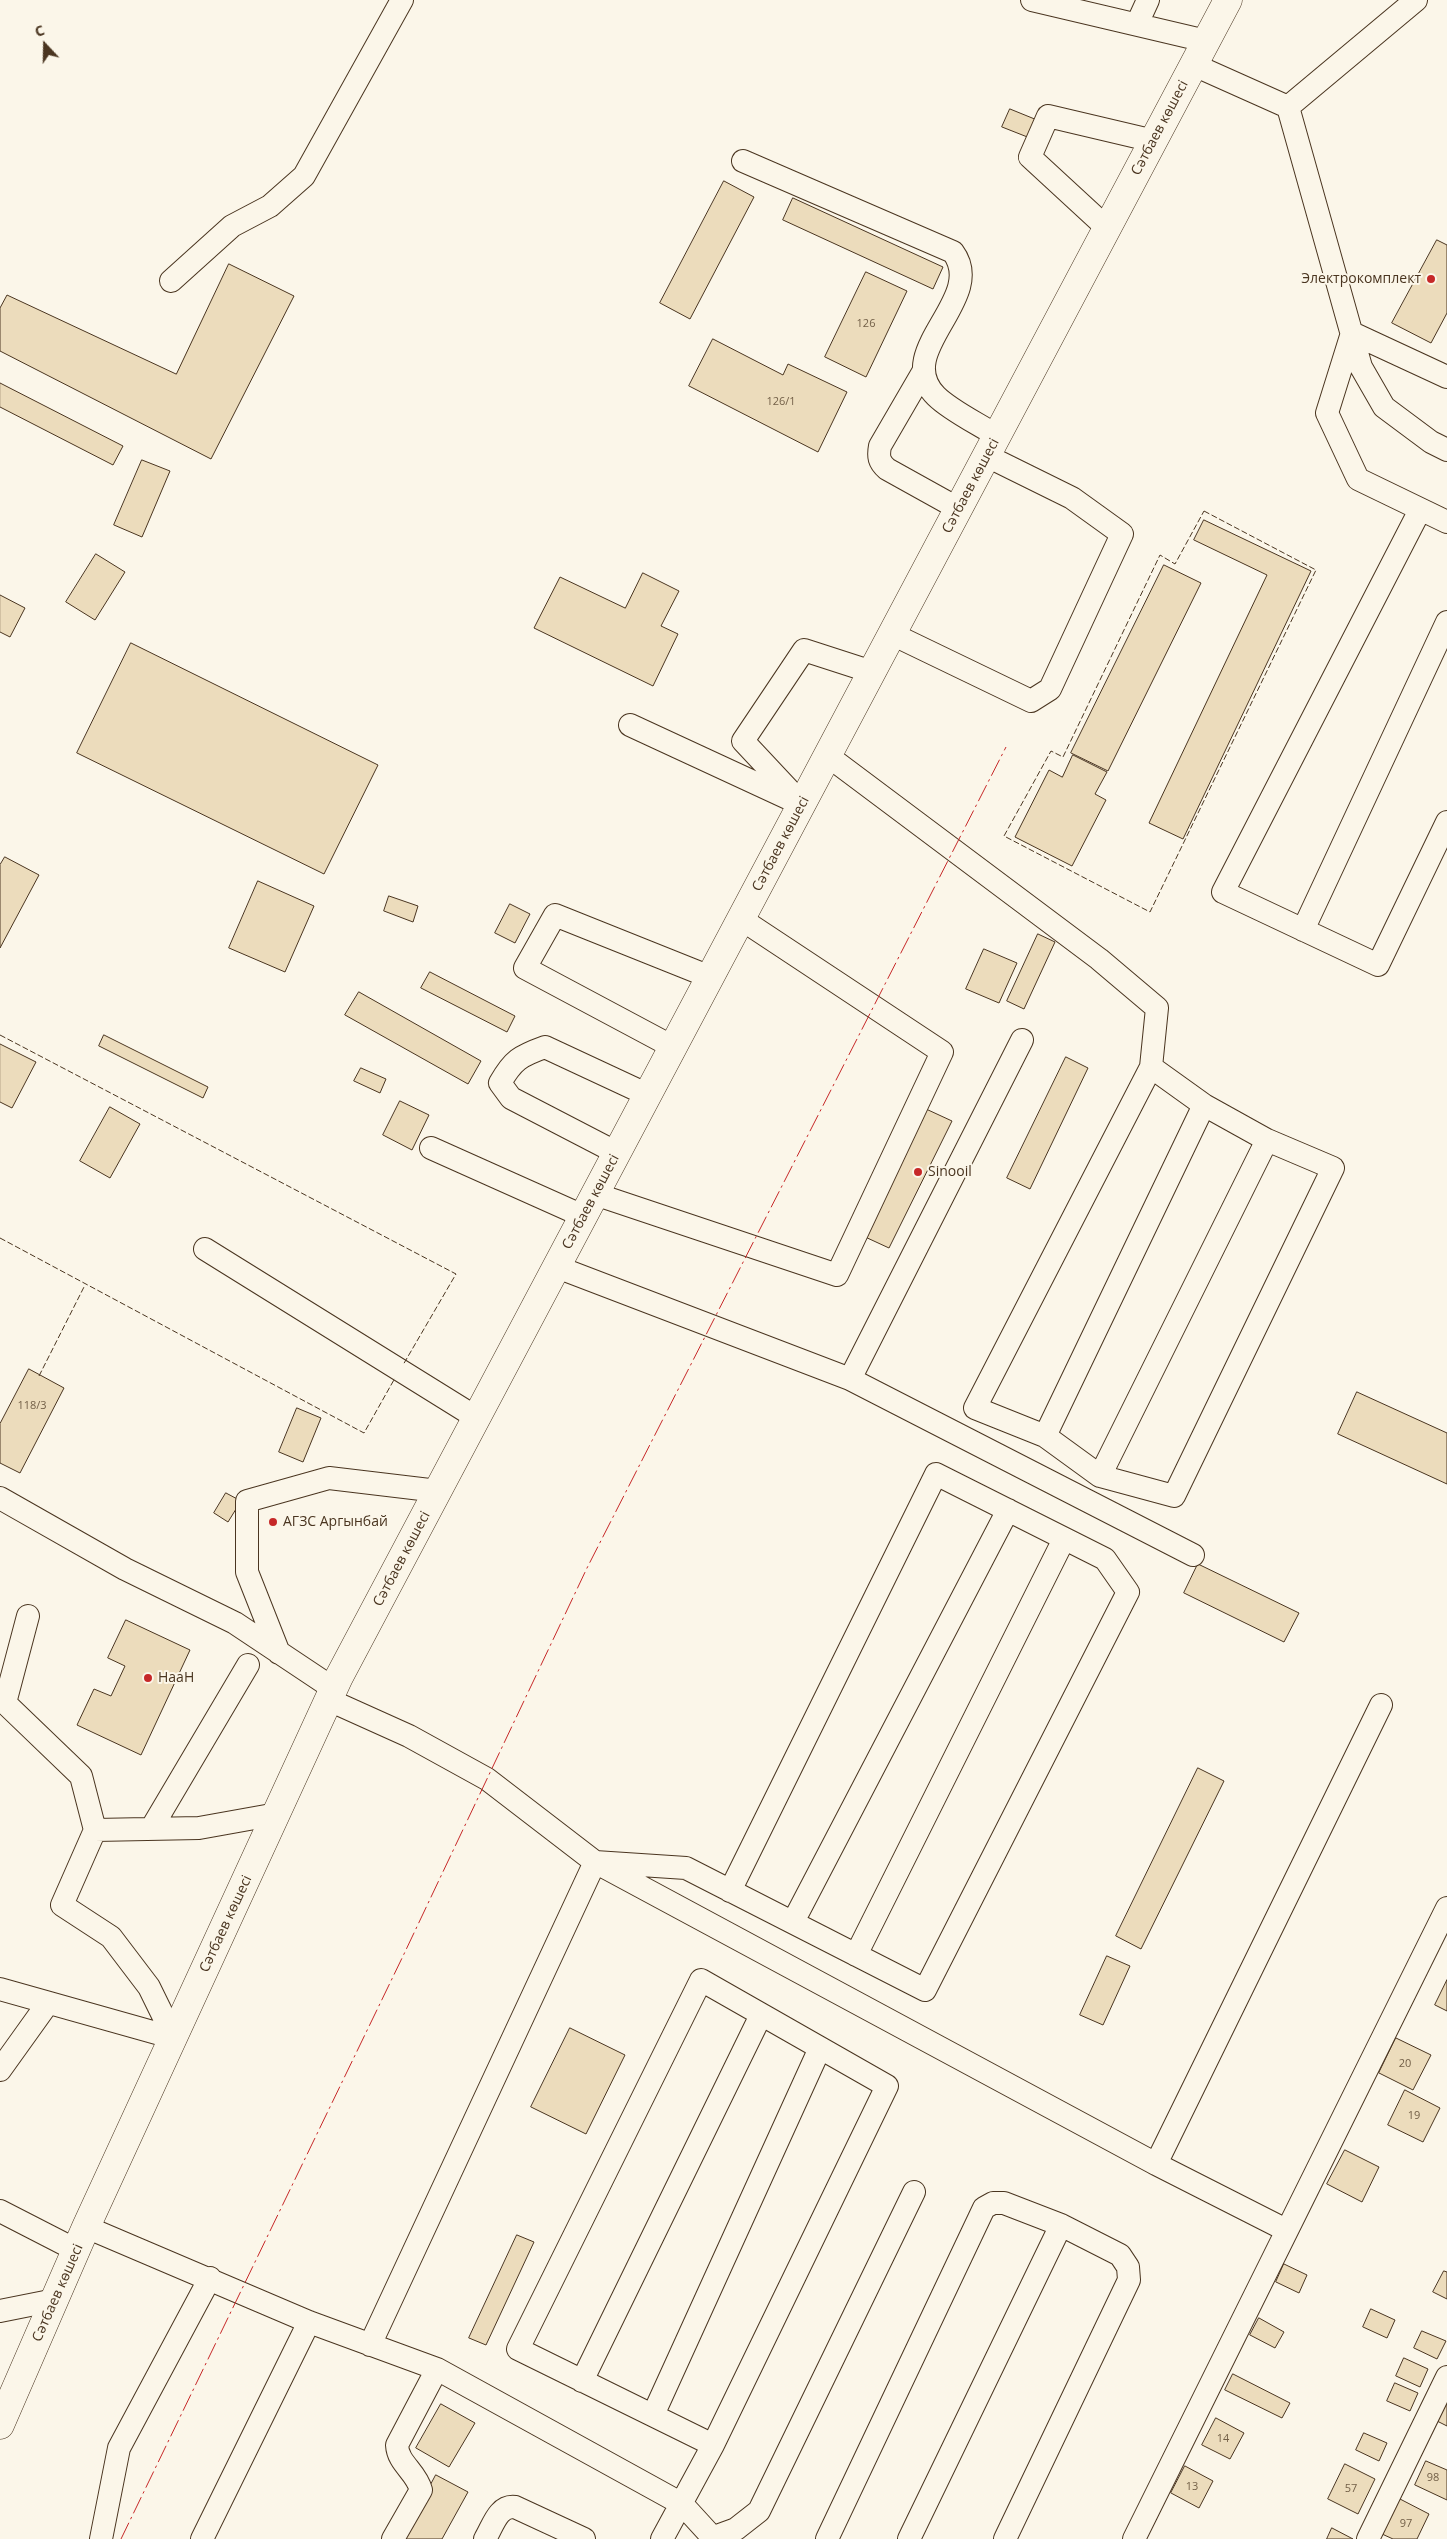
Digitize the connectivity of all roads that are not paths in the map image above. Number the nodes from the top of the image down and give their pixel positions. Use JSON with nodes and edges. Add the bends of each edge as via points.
{"nodes":[{"id":1,"x":402,"y":0,"type":"edge"},
{"id":2,"x":1032,"y":0,"type":"edge"},
{"id":3,"x":1148,"y":0,"type":"edge"},
{"id":4,"x":1228,"y":0,"type":"edge"},
{"id":5,"x":1416,"y":0,"type":"edge"},
{"id":6,"x":1068,"y":4,"type":"edge"},
{"id":7,"x":1137,"y":24,"type":"junction"},
{"id":8,"x":1206,"y":41,"type":"junction"},
{"id":9,"x":1194,"y":65,"type":"junction"},
{"id":10,"x":1288,"y":107,"type":"junction"},
{"id":11,"x":1154,"y":141,"type":"junction"},
{"id":12,"x":743,"y":162,"type":"dead end"},
{"id":13,"x":1107,"y":228,"type":"junction"},
{"id":14,"x":171,"y":281,"type":"dead end"},
{"id":15,"x":1352,"y":333,"type":"junction"},
{"id":16,"x":924,"y":372,"type":"junction"},
{"id":17,"x":1447,"y":377,"type":"edge"},
{"id":18,"x":992,"y":446,"type":"junction"},
{"id":19,"x":1447,"y":450,"type":"edge"},
{"id":20,"x":958,"y":509,"type":"junction"},
{"id":21,"x":1420,"y":510,"type":"junction"},
{"id":22,"x":1447,"y":522,"type":"edge"},
{"id":23,"x":1447,"y":622,"type":"edge"},
{"id":24,"x":892,"y":634,"type":"junction"},
{"id":25,"x":872,"y":672,"type":"junction"},
{"id":26,"x":630,"y":725,"type":"dead end"},
{"id":27,"x":828,"y":756,"type":"junction"},
{"id":28,"x":802,"y":804,"type":"junction"},
{"id":29,"x":1447,"y":822,"type":"edge"},
{"id":30,"x":741,"y":919,"type":"junction"},
{"id":31,"x":1303,"y":930,"type":"junction"},
{"id":32,"x":710,"y":977,"type":"junction"},
{"id":33,"x":1022,"y":1040,"type":"dead end"},
{"id":34,"x":673,"y":1047,"type":"junction"},
{"id":35,"x":1151,"y":1067,"type":"junction"},
{"id":36,"x":648,"y":1095,"type":"junction"},
{"id":37,"x":1204,"y":1105,"type":"junction"},
{"id":38,"x":1267,"y":1140,"type":"junction"},
{"id":39,"x":431,"y":1148,"type":"dead end"},
{"id":40,"x":617,"y":1153,"type":"junction"},
{"id":41,"x":589,"y":1205,"type":"junction"},
{"id":42,"x":205,"y":1249,"type":"dead end"},
{"id":43,"x":557,"y":1267,"type":"junction"},
{"id":44,"x":850,"y":1379,"type":"junction"},
{"id":45,"x":477,"y":1418,"type":"junction"},
{"id":46,"x":1045,"y":1436,"type":"junction"},
{"id":47,"x":1100,"y":1476,"type":"junction"},
{"id":48,"x":438,"y":1491,"type":"junction"},
{"id":49,"x":0,"y":1498,"type":"edge"},
{"id":50,"x":1008,"y":1510,"type":"junction"},
{"id":51,"x":1064,"y":1538,"type":"junction"},
{"id":52,"x":1192,"y":1555,"type":"dead end"},
{"id":53,"x":28,"y":1616,"type":"dead end"},
{"id":54,"x":279,"y":1653,"type":"junction"},
{"id":55,"x":248,"y":1665,"type":"dead end"},
{"id":56,"x":331,"y":1695,"type":"junction"},
{"id":57,"x":1381,"y":1706,"type":"dead end"},
{"id":58,"x":277,"y":1814,"type":"junction"},
{"id":59,"x":151,"y":1829,"type":"junction"},
{"id":60,"x":94,"y":1830,"type":"junction"},
{"id":61,"x":595,"y":1862,"type":"junction"},
{"id":62,"x":730,"y":1891,"type":"junction"},
{"id":63,"x":1447,"y":1908,"type":"edge"},
{"id":64,"x":793,"y":1922,"type":"junction"},
{"id":65,"x":1438,"y":1948,"type":"edge"},
{"id":66,"x":856,"y":1955,"type":"junction"},
{"id":67,"x":0,"y":1989,"type":"edge"},
{"id":68,"x":48,"y":2003,"type":"junction"},
{"id":69,"x":761,"y":2015,"type":"junction"},
{"id":70,"x":174,"y":2038,"type":"junction"},
{"id":71,"x":820,"y":2048,"type":"junction"},
{"id":72,"x":0,"y":2070,"type":"edge"},
{"id":73,"x":1156,"y":2164,"type":"junction"},
{"id":74,"x":914,"y":2192,"type":"dead end"},
{"id":75,"x":0,"y":2211,"type":"edge"},
{"id":76,"x":1061,"y":2225,"type":"junction"},
{"id":77,"x":1286,"y":2230,"type":"junction"},
{"id":78,"x":81,"y":2239,"type":"junction"},
{"id":79,"x":210,"y":2278,"type":"junction"},
{"id":80,"x":54,"y":2300,"type":"junction"},
{"id":81,"x":0,"y":2311,"type":"edge"},
{"id":82,"x":309,"y":2322,"type":"junction"},
{"id":83,"x":370,"y":2345,"type":"junction"},
{"id":84,"x":437,"y":2369,"type":"junction"},
{"id":85,"x":1447,"y":2377,"type":"edge"},
{"id":86,"x":582,"y":2381,"type":"junction"},
{"id":87,"x":654,"y":2415,"type":"junction"},
{"id":88,"x":0,"y":2425,"type":"edge"},
{"id":89,"x":713,"y":2445,"type":"junction"},
{"id":90,"x":682,"y":2504,"type":"junction"},
{"id":91,"x":575,"y":2537,"type":"edge"},
{"id":92,"x":714,"y":2538,"type":"edge"},
{"id":93,"x":101,"y":2539,"type":"edge"},
{"id":94,"x":202,"y":2539,"type":"edge"},
{"id":95,"x":393,"y":2539,"type":"edge"},
{"id":96,"x":485,"y":2539,"type":"edge"},
{"id":97,"x":662,"y":2539,"type":"edge"},
{"id":98,"x":827,"y":2539,"type":"edge"},
{"id":99,"x":909,"y":2539,"type":"edge"},
{"id":100,"x":1005,"y":2539,"type":"edge"},
{"id":101,"x":1134,"y":2539,"type":"edge"},
{"id":102,"x":1368,"y":2539,"type":"edge"}],
"edges":[{"from":1,"to":14,"type":"street","via":[[304,176],[270,206],[232,226]]},
{"from":2,"to":6,"type":"street"},
{"from":3,"to":7,"type":"street"},
{"from":4,"to":8,"type":"main road","name":"Сәтбаев көшесі"},
{"from":5,"to":10,"type":"street"},
{"from":6,"to":7,"type":"street"},
{"from":7,"to":8,"type":"street"},
{"from":8,"to":9,"type":"main road","name":"Сәтбаев көшесі"},
{"from":9,"to":10,"type":"street"},
{"from":9,"to":11,"type":"main road","name":"Сәтбаев көшесі"},
{"from":10,"to":15,"type":"street"},
{"from":11,"to":13,"type":"main road","name":"Сәтбаев көшесі"},
{"from":11,"to":13,"type":"street","via":[[1048,116],[1030,157]]},
{"from":12,"to":16,"type":"street","via":[[953,252],[960,262],[961,286],[927,350]]},
{"from":13,"to":18,"type":"main road","name":"Сәтбаев көшесі"},
{"from":15,"to":17,"type":"street"},
{"from":15,"to":19,"type":"street","via":[[1361,367],[1384,407],[1430,442]]},
{"from":15,"to":21,"type":"street","via":[[1327,413],[1358,480]]},
{"from":16,"to":18,"type":"street","via":[[936,396]]},
{"from":16,"to":20,"type":"street","via":[[880,446],[878,456],[887,469]]},
{"from":18,"to":20,"type":"main road","name":"Сәтбаев көшесі"},
{"from":18,"to":24,"type":"street","via":[[1122,534],[1050,689],[1031,701]]},
{"from":20,"to":24,"type":"main road","name":"Сәтбаев көшесі"},
{"from":21,"to":22,"type":"street"},
{"from":21,"to":31,"type":"street","via":[[1223,892]]},
{"from":23,"to":31,"type":"street"},
{"from":24,"to":25,"type":"main road","name":"Сәтбаев көшесі"},
{"from":25,"to":27,"type":"main road","name":"Сәтбаев көшесі"},
{"from":25,"to":28,"type":"street","via":[[804,650],[743,741]]},
{"from":26,"to":28,"type":"street"},
{"from":27,"to":28,"type":"main road","name":"Сәтбаев көшесі"},
{"from":27,"to":35,"type":"street","via":[[1099,959],[1157,1008]]},
{"from":28,"to":30,"type":"main road","name":"Сәтбаев көшесі"},
{"from":29,"to":31,"type":"street","via":[[1378,965]]},
{"from":30,"to":32,"type":"main road","name":"Сәтбаев көшесі"},
{"from":30,"to":41,"type":"street","via":[[942,1052],[837,1275]]},
{"from":32,"to":34,"type":"main road","name":"Сәтбаев көшесі"},
{"from":32,"to":34,"type":"street","via":[[555,915],[525,968]]},
{"from":33,"to":44,"type":"street"},
{"from":34,"to":36,"type":"main road","name":"Сәтбаев көшесі"},
{"from":35,"to":37,"type":"street"},
{"from":35,"to":46,"type":"street","via":[[975,1408]]},
{"from":36,"to":40,"type":"main road","name":"Сәтбаев көшесі"},
{"from":36,"to":40,"type":"street","via":[[545,1047],[516,1060],[500,1083],[510,1098]]},
{"from":37,"to":38,"type":"street"},
{"from":37,"to":46,"type":"street"},
{"from":38,"to":47,"type":"street"},
{"from":38,"to":47,"type":"street","via":[[1333,1168],[1174,1496]]},
{"from":39,"to":41,"type":"street"},
{"from":40,"to":41,"type":"main road","name":"Сәтбаев көшесі"},
{"from":41,"to":43,"type":"main road","name":"Сәтбаев көшесі"},
{"from":42,"to":45,"type":"street"},
{"from":43,"to":44,"type":"street"},
{"from":43,"to":45,"type":"main road","name":"Сәтбаев көшесі"},
{"from":44,"to":52,"type":"street"},
{"from":45,"to":48,"type":"main road","name":"Сәтбаев көшесі"},
{"from":46,"to":47,"type":"street"},
{"from":48,"to":54,"type":"street","via":[[330,1478],[247,1501],[247,1572]]},
{"from":48,"to":56,"type":"main road","name":"Сәтбаев көшесі"},
{"from":49,"to":54,"type":"street","via":[[125,1569],[235,1623]]},
{"from":50,"to":51,"type":"street"},
{"from":50,"to":62,"type":"street","via":[[936,1474]]},
{"from":50,"to":64,"type":"street"},
{"from":51,"to":66,"type":"street"},
{"from":51,"to":66,"type":"street","via":[[1104,1559],[1128,1592],[925,1990]]},
{"from":53,"to":60,"type":"street","via":[[5,1703],[81,1776]]},
{"from":54,"to":56,"type":"street"},
{"from":55,"to":59,"type":"street"},
{"from":56,"to":58,"type":"main road","name":"Сәтбаев көшесі"},
{"from":56,"to":61,"type":"street","via":[[487,1779]]},
{"from":57,"to":73,"type":"street"},
{"from":58,"to":59,"type":"street","via":[[199,1828]]},
{"from":58,"to":70,"type":"main road","name":"Сәтбаев көшесі"},
{"from":59,"to":60,"type":"street"},
{"from":60,"to":70,"type":"street","via":[[62,1905],[111,1937],[149,1987]]},
{"from":61,"to":62,"type":"street","via":[[686,1868]]},
{"from":61,"to":73,"type":"street"},
{"from":61,"to":83,"type":"street"},
{"from":62,"to":64,"type":"street"},
{"from":63,"to":65,"type":"street"},
{"from":64,"to":66,"type":"street"},
{"from":65,"to":77,"type":"street"},
{"from":67,"to":68,"type":"street"},
{"from":68,"to":70,"type":"street"},
{"from":68,"to":72,"type":"street"},
{"from":69,"to":71,"type":"street"},
{"from":69,"to":86,"type":"street"},
{"from":69,"to":86,"type":"street","via":[[701,1980],[518,2349]]},
{"from":70,"to":78,"type":"main road","name":"Сәтбаев көшесі"},
{"from":71,"to":87,"type":"street"},
{"from":71,"to":89,"type":"street","via":[[887,2086]]},
{"from":73,"to":77,"type":"street"},
{"from":74,"to":92,"type":"street","via":[[759,2511],[736,2530]]},
{"from":75,"to":78,"type":"street"},
{"from":76,"to":98,"type":"street","via":[[1004,2203],[993,2203],[984,2208]]},
{"from":76,"to":99,"type":"street"},
{"from":76,"to":100,"type":"street","via":[[1120,2255],[1128,2267],[1129,2280]]},
{"from":77,"to":101,"type":"street"},
{"from":78,"to":79,"type":"street"},
{"from":78,"to":80,"type":"main road","name":"Сәтбаев көшесі"},
{"from":79,"to":82,"type":"street"},
{"from":79,"to":93,"type":"street","via":[[119,2448]]},
{"from":80,"to":81,"type":"street"},
{"from":80,"to":88,"type":"main road","name":"Сәтбаев көшесі"},
{"from":82,"to":83,"type":"street"},
{"from":82,"to":94,"type":"street"},
{"from":83,"to":84,"type":"street"},
{"from":84,"to":90,"type":"street"},
{"from":84,"to":95,"type":"street","via":[[398,2445],[398,2456],[416,2476],[421,2490]]},
{"from":85,"to":102,"type":"street"},
{"from":86,"to":87,"type":"street"},
{"from":87,"to":89,"type":"street"},
{"from":89,"to":90,"type":"street"},
{"from":90,"to":92,"type":"street"},
{"from":90,"to":97,"type":"street"},
{"from":91,"to":96,"type":"street","via":[[508,2506],[502,2510]]}]}
